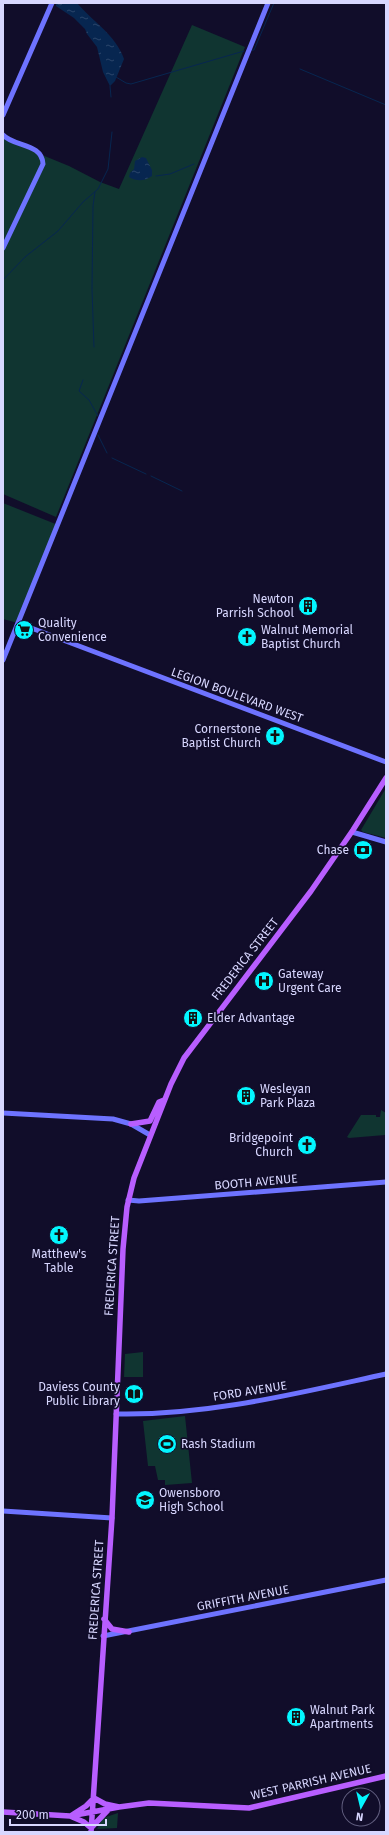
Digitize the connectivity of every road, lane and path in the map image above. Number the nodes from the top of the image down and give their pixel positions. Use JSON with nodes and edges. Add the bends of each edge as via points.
{"nodes":[{"id":1,"x":52,"y":3,"type":"edge"},
{"id":2,"x":268,"y":3,"type":"edge"},
{"id":3,"x":3,"y":116,"type":"edge"},
{"id":4,"x":3,"y":134,"type":"edge"},
{"id":5,"x":3,"y":248,"type":"edge"},
{"id":6,"x":18,"y":623,"type":"junction"},
{"id":7,"x":3,"y":660,"type":"edge"},
{"id":8,"x":386,"y":762,"type":"edge"},
{"id":9,"x":386,"y":778,"type":"edge"},
{"id":10,"x":352,"y":832,"type":"junction"},
{"id":11,"x":386,"y":842,"type":"edge"},
{"id":12,"x":164,"y":1100,"type":"junction"},
{"id":13,"x":3,"y":1113,"type":"edge"},
{"id":14,"x":131,"y":1124,"type":"junction"},
{"id":15,"x":150,"y":1135,"type":"junction"},
{"id":16,"x":386,"y":1182,"type":"edge"},
{"id":17,"x":128,"y":1200,"type":"junction"},
{"id":18,"x":386,"y":1374,"type":"edge"},
{"id":19,"x":116,"y":1414,"type":"junction"},
{"id":20,"x":3,"y":1511,"type":"edge"},
{"id":21,"x":112,"y":1518,"type":"junction"},
{"id":22,"x":386,"y":1580,"type":"edge"},
{"id":23,"x":104,"y":1619,"type":"junction"},
{"id":24,"x":129,"y":1632,"type":"junction"},
{"id":25,"x":103,"y":1636,"type":"junction"},
{"id":26,"x":386,"y":1776,"type":"edge"},
{"id":27,"x":94,"y":1798,"type":"junction"},
{"id":28,"x":119,"y":1807,"type":"junction"},
{"id":29,"x":108,"y":1810,"type":"junction"},
{"id":30,"x":3,"y":1812,"type":"edge"},
{"id":31,"x":92,"y":1813,"type":"junction"},
{"id":32,"x":70,"y":1816,"type":"junction"},
{"id":33,"x":91,"y":1830,"type":"edge"}],
"edges":[{"from":1,"to":3,"type":"street"},
{"from":2,"to":6,"type":"street"},
{"from":4,"to":5,"type":"street","via":[[9,140],[39,152],[43,164]]},
{"from":6,"to":7,"type":"street"},
{"from":6,"to":8,"type":"street","name":"LEGION BOULEVARD WEST"},
{"from":9,"to":10,"type":"main road","name":"FREDERICA STREET"},
{"from":10,"to":11,"type":"street"},
{"from":10,"to":12,"type":"main road","name":"FREDERICA STREET","via":[[295,913],[191,1048],[176,1072]]},
{"from":12,"to":14,"type":"main road","via":[[159,1102],[150,1121]]},
{"from":12,"to":15,"type":"main road","name":"FREDERICA STREET"},
{"from":13,"to":14,"type":"street","via":[[113,1119]]},
{"from":14,"to":15,"type":"street"},
{"from":15,"to":17,"type":"main road","name":"FREDERICA STREET"},
{"from":16,"to":17,"type":"street","name":"BOOTH AVENUE"},
{"from":17,"to":19,"type":"main road","name":"FREDERICA STREET","via":[[123,1252]]},
{"from":18,"to":19,"type":"street","name":"FORD AVENUE","via":[[272,1398],[165,1413]]},
{"from":19,"to":21,"type":"main road","name":"FREDERICA STREET"},
{"from":20,"to":21,"type":"street"},
{"from":21,"to":23,"type":"main road","name":"FREDERICA STREET"},
{"from":22,"to":24,"type":"street","name":"GRIFFITH AVENUE"},
{"from":23,"to":24,"type":"main road","via":[[112,1629]]},
{"from":23,"to":25,"type":"main road","name":"FREDERICA STREET"},
{"from":24,"to":25,"type":"street","name":"GRIFFITH AVENUE"},
{"from":25,"to":27,"type":"main road","name":"FREDERICA STREET"},
{"from":26,"to":28,"type":"main road","name":"WEST PARRISH AVENUE","via":[[249,1808],[149,1803]]},
{"from":27,"to":28,"type":"main road"},
{"from":27,"to":31,"type":"main road","name":"FREDERICA STREET"},
{"from":27,"to":32,"type":"main road"},
{"from":28,"to":29,"type":"main road","name":"WEST PARRISH AVENUE"},
{"from":29,"to":31,"type":"main road","name":"WEST PARRISH AVENUE"},
{"from":29,"to":33,"type":"main road"},
{"from":30,"to":32,"type":"main road","name":"WEST PARRISH AVENUE"},
{"from":31,"to":32,"type":"main road","name":"WEST PARRISH AVENUE"},
{"from":31,"to":33,"type":"main road","name":"FREDERICA STREET"},
{"from":32,"to":33,"type":"main road","via":[[82,1820]]}]}
